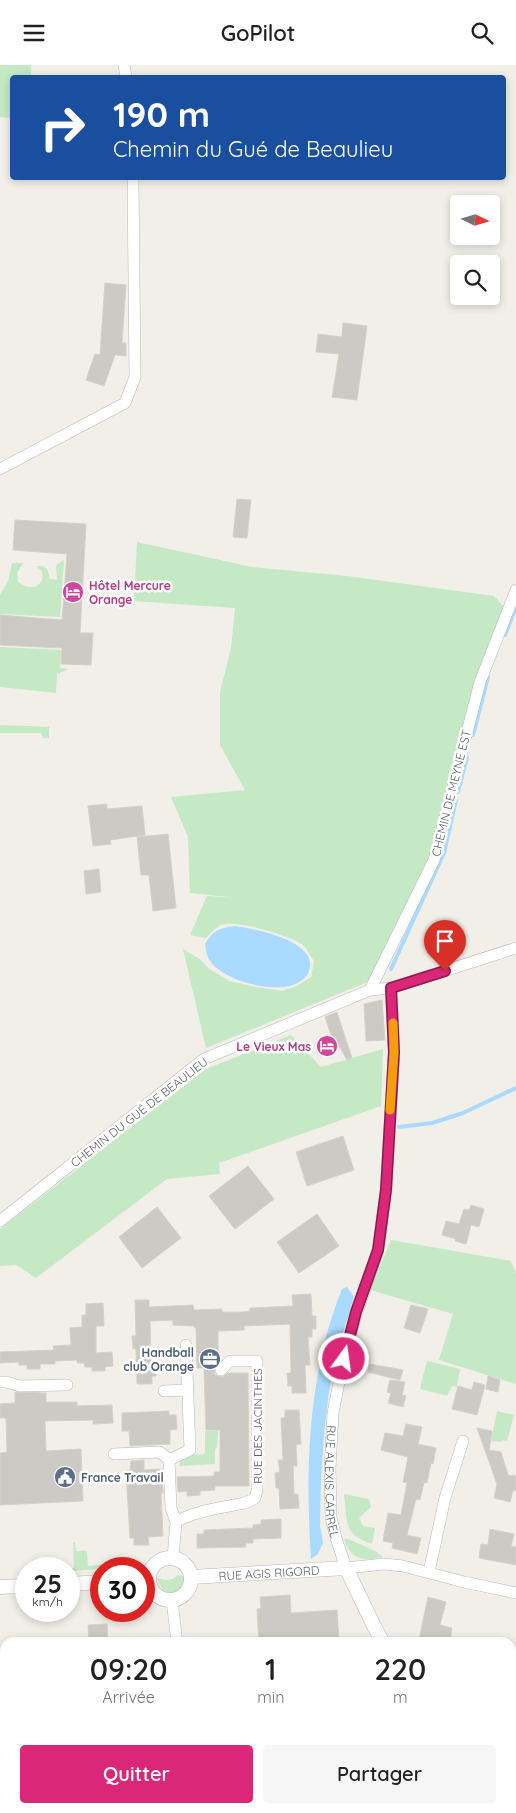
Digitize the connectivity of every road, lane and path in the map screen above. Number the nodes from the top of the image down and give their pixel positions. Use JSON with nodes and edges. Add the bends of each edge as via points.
{"nodes":[{"id":1,"x":133,"y":180,"type":"edge"},
{"id":2,"x":0,"y":469,"type":"edge"},
{"id":3,"x":516,"y":590,"type":"edge"},
{"id":4,"x":516,"y":948,"type":"edge"},
{"id":5,"x":391,"y":988,"type":"junction"},
{"id":6,"x":370,"y":990,"type":"junction"},
{"id":7,"x":0,"y":1221,"type":"edge"},
{"id":8,"x":186,"y":1345,"type":"dead end"},
{"id":9,"x":221,"y":1370,"type":"dead end"},
{"id":10,"x":0,"y":1382,"type":"edge"},
{"id":11,"x":67,"y":1385,"type":"dead end"},
{"id":12,"x":187,"y":1390,"type":"junction"},
{"id":13,"x":164,"y":1391,"type":"dead end"},
{"id":14,"x":463,"y":1441,"type":"dead end"},
{"id":15,"x":114,"y":1454,"type":"dead end"},
{"id":16,"x":169,"y":1459,"type":"junction"},
{"id":17,"x":176,"y":1522,"type":"junction"},
{"id":18,"x":173,"y":1558,"type":"junction"},
{"id":19,"x":155,"y":1564,"type":"edge"},
{"id":20,"x":346,"y":1567,"type":"junction"},
{"id":21,"x":429,"y":1572,"type":"junction"},
{"id":22,"x":191,"y":1577,"type":"junction"},
{"id":23,"x":15,"y":1586,"type":"edge"},
{"id":24,"x":0,"y":1587,"type":"edge"},
{"id":25,"x":516,"y":1593,"type":"edge"},
{"id":26,"x":155,"y":1594,"type":"edge"},
{"id":27,"x":172,"y":1600,"type":"junction"},
{"id":28,"x":176,"y":1637,"type":"edge"},
{"id":29,"x":380,"y":1637,"type":"edge"}],
"edges":[{"from":1,"to":2,"type":"street","via":[[134,377],[125,403]]},
{"from":3,"to":6,"type":"street","name":"CHEMIN DE MEYNE EST","via":[[480,682],[434,860]]},
{"from":4,"to":5,"type":"street","name":"CHEMIN DU GUÉ DE BEAULIEU"},
{"from":5,"to":6,"type":"street","name":"CHEMIN DU GUÉ DE BEAULIEU"},
{"from":5,"to":20,"type":"street","name":"RUE ALEXIS CARREL","via":[[394,1052],[386,1190],[378,1250],[346,1346],[332,1413],[331,1517]]},
{"from":6,"to":7,"type":"street","name":"CHEMIN DU GUÉ DE BEAULIEU","via":[[204,1059]]},
{"from":8,"to":12,"type":"street"},
{"from":9,"to":17,"type":"street","name":"RUE DES JACINTHES","via":[[230,1361],[257,1361],[255,1498],[186,1516]]},
{"from":10,"to":11,"type":"street","via":[[20,1386]]},
{"from":12,"to":13,"type":"street"},
{"from":12,"to":16,"type":"street","via":[[190,1451]]},
{"from":14,"to":21,"type":"street","via":[[445,1498]]},
{"from":15,"to":16,"type":"street","via":[[160,1452]]},
{"from":16,"to":17,"type":"street","via":[[171,1508]]},
{"from":17,"to":18,"type":"street"},
{"from":18,"to":19,"type":"street"},
{"from":18,"to":22,"type":"street","via":[[187,1566]]},
{"from":20,"to":21,"type":"street","via":[[402,1566]]},
{"from":20,"to":22,"type":"street","name":"RUE AGIS RIGORD"},
{"from":20,"to":29,"type":"street","name":"RUE ALEXIS CARREL"},
{"from":21,"to":25,"type":"street"},
{"from":22,"to":27,"type":"street","via":[[189,1590],[179,1599]]},
{"from":23,"to":24,"type":"street"},
{"from":26,"to":27,"type":"street"},
{"from":27,"to":28,"type":"street"}]}
